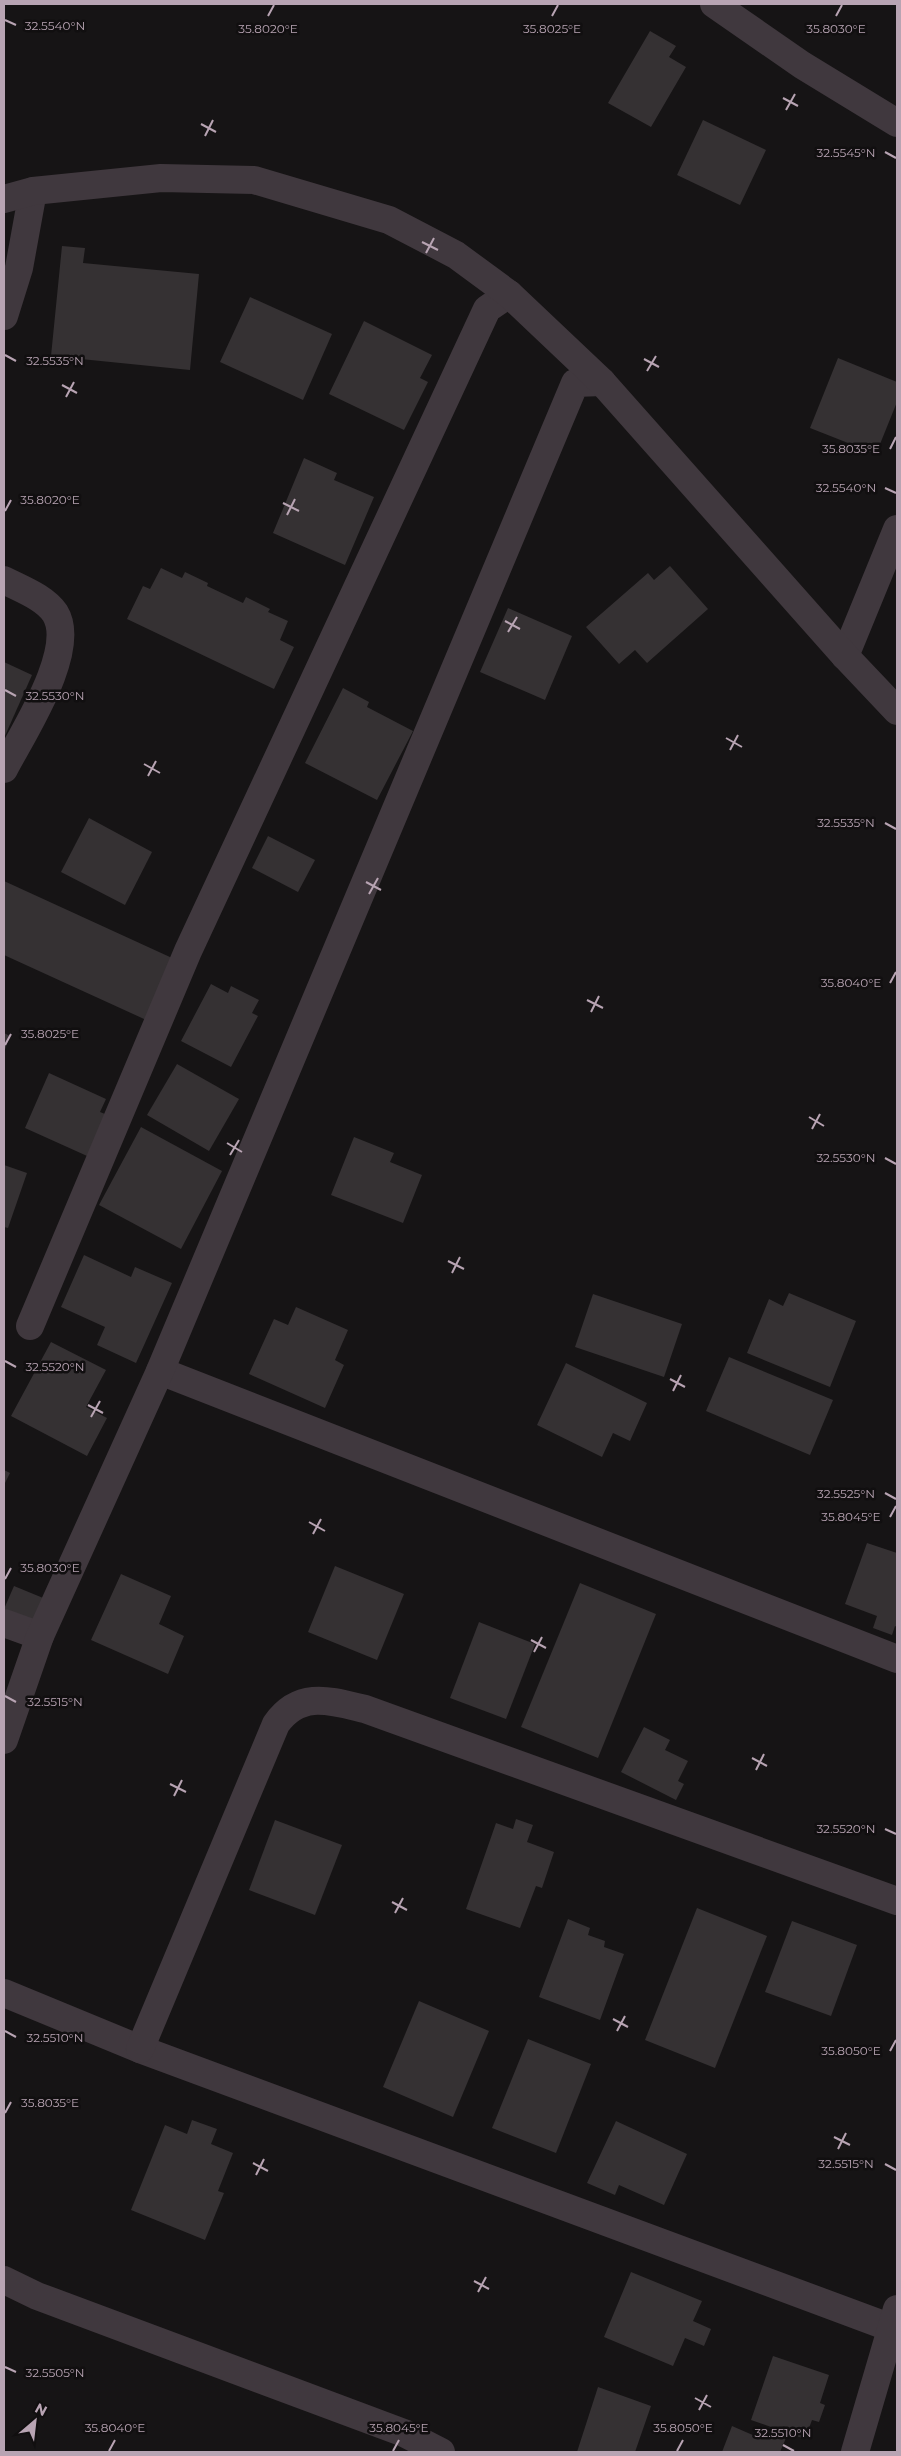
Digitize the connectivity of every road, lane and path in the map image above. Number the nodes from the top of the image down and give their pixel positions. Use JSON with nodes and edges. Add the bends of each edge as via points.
{"nodes":[{"id":1,"x":714,"y":4,"type":"edge"},
{"id":2,"x":897,"y":123,"type":"edge"},
{"id":3,"x":33,"y":191,"type":"junction"},
{"id":4,"x":4,"y":199,"type":"edge"},
{"id":5,"x":509,"y":294,"type":"junction"},
{"id":6,"x":4,"y":316,"type":"edge"},
{"id":7,"x":602,"y":382,"type":"junction"},
{"id":8,"x":897,"y":529,"type":"edge"},
{"id":9,"x":4,"y":580,"type":"edge"},
{"id":10,"x":845,"y":656,"type":"junction"},
{"id":11,"x":897,"y":710,"type":"edge"},
{"id":12,"x":4,"y":769,"type":"edge"},
{"id":13,"x":30,"y":1326,"type":"dead end"},
{"id":14,"x":160,"y":1371,"type":"junction"},
{"id":15,"x":4,"y":1623,"type":"edge"},
{"id":16,"x":40,"y":1636,"type":"junction"},
{"id":17,"x":897,"y":1660,"type":"edge"},
{"id":18,"x":4,"y":1740,"type":"edge"},
{"id":19,"x":897,"y":1901,"type":"edge"},
{"id":20,"x":4,"y":1992,"type":"edge"},
{"id":21,"x":140,"y":2049,"type":"junction"},
{"id":22,"x":4,"y":2280,"type":"edge"},
{"id":23,"x":895,"y":2322,"type":"edge"},
{"id":24,"x":441,"y":2452,"type":"edge"},
{"id":25,"x":855,"y":2452,"type":"edge"}],
"edges":[{"from":1,"to":2,"type":"street","via":[[802,65]]},
{"from":3,"to":4,"type":"street"},
{"from":3,"to":5,"type":"street","via":[[161,178],[254,180],[389,220],[456,255]]},
{"from":3,"to":6,"type":"street","via":[[19,268]]},
{"from":5,"to":7,"type":"street"},
{"from":5,"to":13,"type":"street","via":[[487,309],[188,951]]},
{"from":7,"to":10,"type":"street"},
{"from":7,"to":14,"type":"street","via":[[575,383]]},
{"from":8,"to":10,"type":"street"},
{"from":9,"to":12,"type":"street","via":[[41,600],[54,612],[60,625],[61,645],[54,672]]},
{"from":10,"to":11,"type":"street"},
{"from":14,"to":16,"type":"street"},
{"from":14,"to":17,"type":"street"},
{"from":15,"to":16,"type":"street"},
{"from":16,"to":18,"type":"street"},
{"from":19,"to":21,"type":"street","via":[[366,1709],[332,1701],[301,1701],[285,1711],[276,1724]]},
{"from":20,"to":21,"type":"street"},
{"from":21,"to":23,"type":"street"},
{"from":22,"to":24,"type":"street","via":[[37,2296],[404,2433]]},
{"from":23,"to":25,"type":"street"}]}
